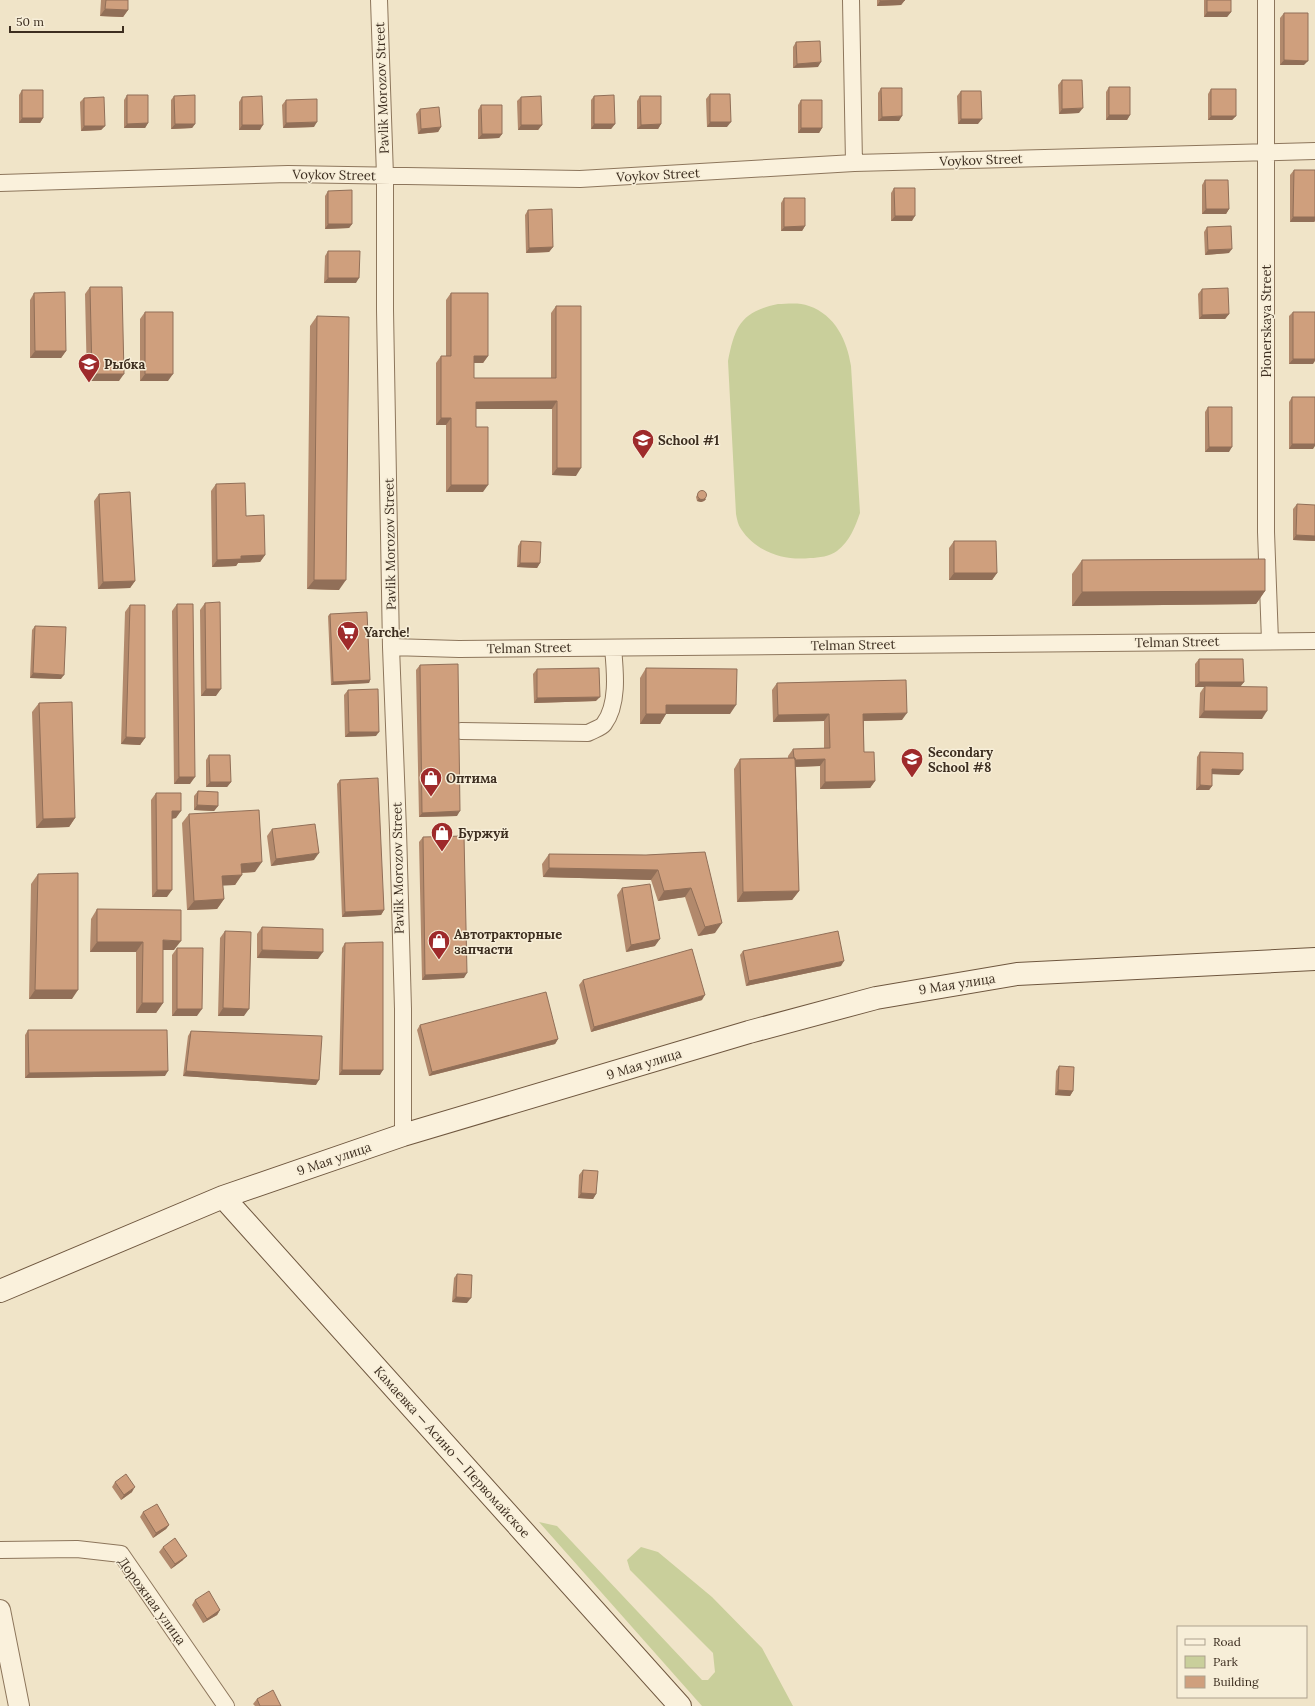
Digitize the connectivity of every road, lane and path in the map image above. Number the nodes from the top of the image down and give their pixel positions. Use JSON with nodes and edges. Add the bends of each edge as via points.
{"nodes":[{"id":1,"x":379,"y":0,"type":"edge"},
{"id":2,"x":851,"y":0,"type":"edge"},
{"id":3,"x":1266,"y":0,"type":"edge"},
{"id":4,"x":1315,"y":151,"type":"edge"},
{"id":5,"x":1266,"y":152,"type":"junction"},
{"id":6,"x":854,"y":164,"type":"junction"},
{"id":7,"x":385,"y":176,"type":"junction"},
{"id":8,"x":0,"y":183,"type":"edge"},
{"id":9,"x":1270,"y":641,"type":"junction"},
{"id":10,"x":1315,"y":641,"type":"edge"},
{"id":11,"x":392,"y":647,"type":"junction"},
{"id":12,"x":613,"y":648,"type":"junction"},
{"id":13,"x":461,"y":732,"type":"dead end"},
{"id":14,"x":1315,"y":959,"type":"edge"},
{"id":15,"x":403,"y":1135,"type":"junction"},
{"id":16,"x":223,"y":1197,"type":"junction"},
{"id":17,"x":0,"y":1291,"type":"edge"},
{"id":18,"x":0,"y":1550,"type":"edge"},
{"id":19,"x":0,"y":1610,"type":"edge"},
{"id":20,"x":19,"y":1706,"type":"edge"},
{"id":21,"x":226,"y":1706,"type":"edge"},
{"id":22,"x":680,"y":1706,"type":"edge"}],
"edges":[{"from":1,"to":7,"type":"street","name":"Pavlik Morozov Street"},
{"from":2,"to":6,"type":"street"},
{"from":3,"to":5,"type":"street","name":"Pionerskaya Street"},
{"from":4,"to":5,"type":"street","name":"Voykov Street"},
{"from":5,"to":6,"type":"street","name":"Voykov Street"},
{"from":5,"to":9,"type":"street","name":"Pionerskaya Street","via":[[1266,532]]},
{"from":6,"to":7,"type":"street","name":"Voykov Street","via":[[580,179]]},
{"from":7,"to":8,"type":"street","name":"Voykov Street","via":[[288,174]]},
{"from":7,"to":11,"type":"street","name":"Pavlik Morozov Street","via":[[385,318]]},
{"from":9,"to":10,"type":"street","name":"Telman Street"},
{"from":9,"to":12,"type":"street","name":"Telman Street"},
{"from":11,"to":12,"type":"street","name":"Telman Street"},
{"from":11,"to":15,"type":"street","name":"Pavlik Morozov Street","via":[[403,1009]]},
{"from":12,"to":13,"type":"street","via":[[615,685],[612,706],[604,724],[588,733]]},
{"from":14,"to":15,"type":"main road","name":"9 Мая улица","via":[[1017,974],[876,998],[749,1032]]},
{"from":15,"to":16,"type":"main road","name":"9 Мая улица"},
{"from":16,"to":17,"type":"main road","name":"9 Мая улица"},
{"from":16,"to":22,"type":"main road","name":"Камаевка — Асино — Первомайское"},
{"from":18,"to":21,"type":"street","name":"Дорожная улица","via":[[77,1549],[121,1554]]},
{"from":19,"to":20,"type":"street"}]}
